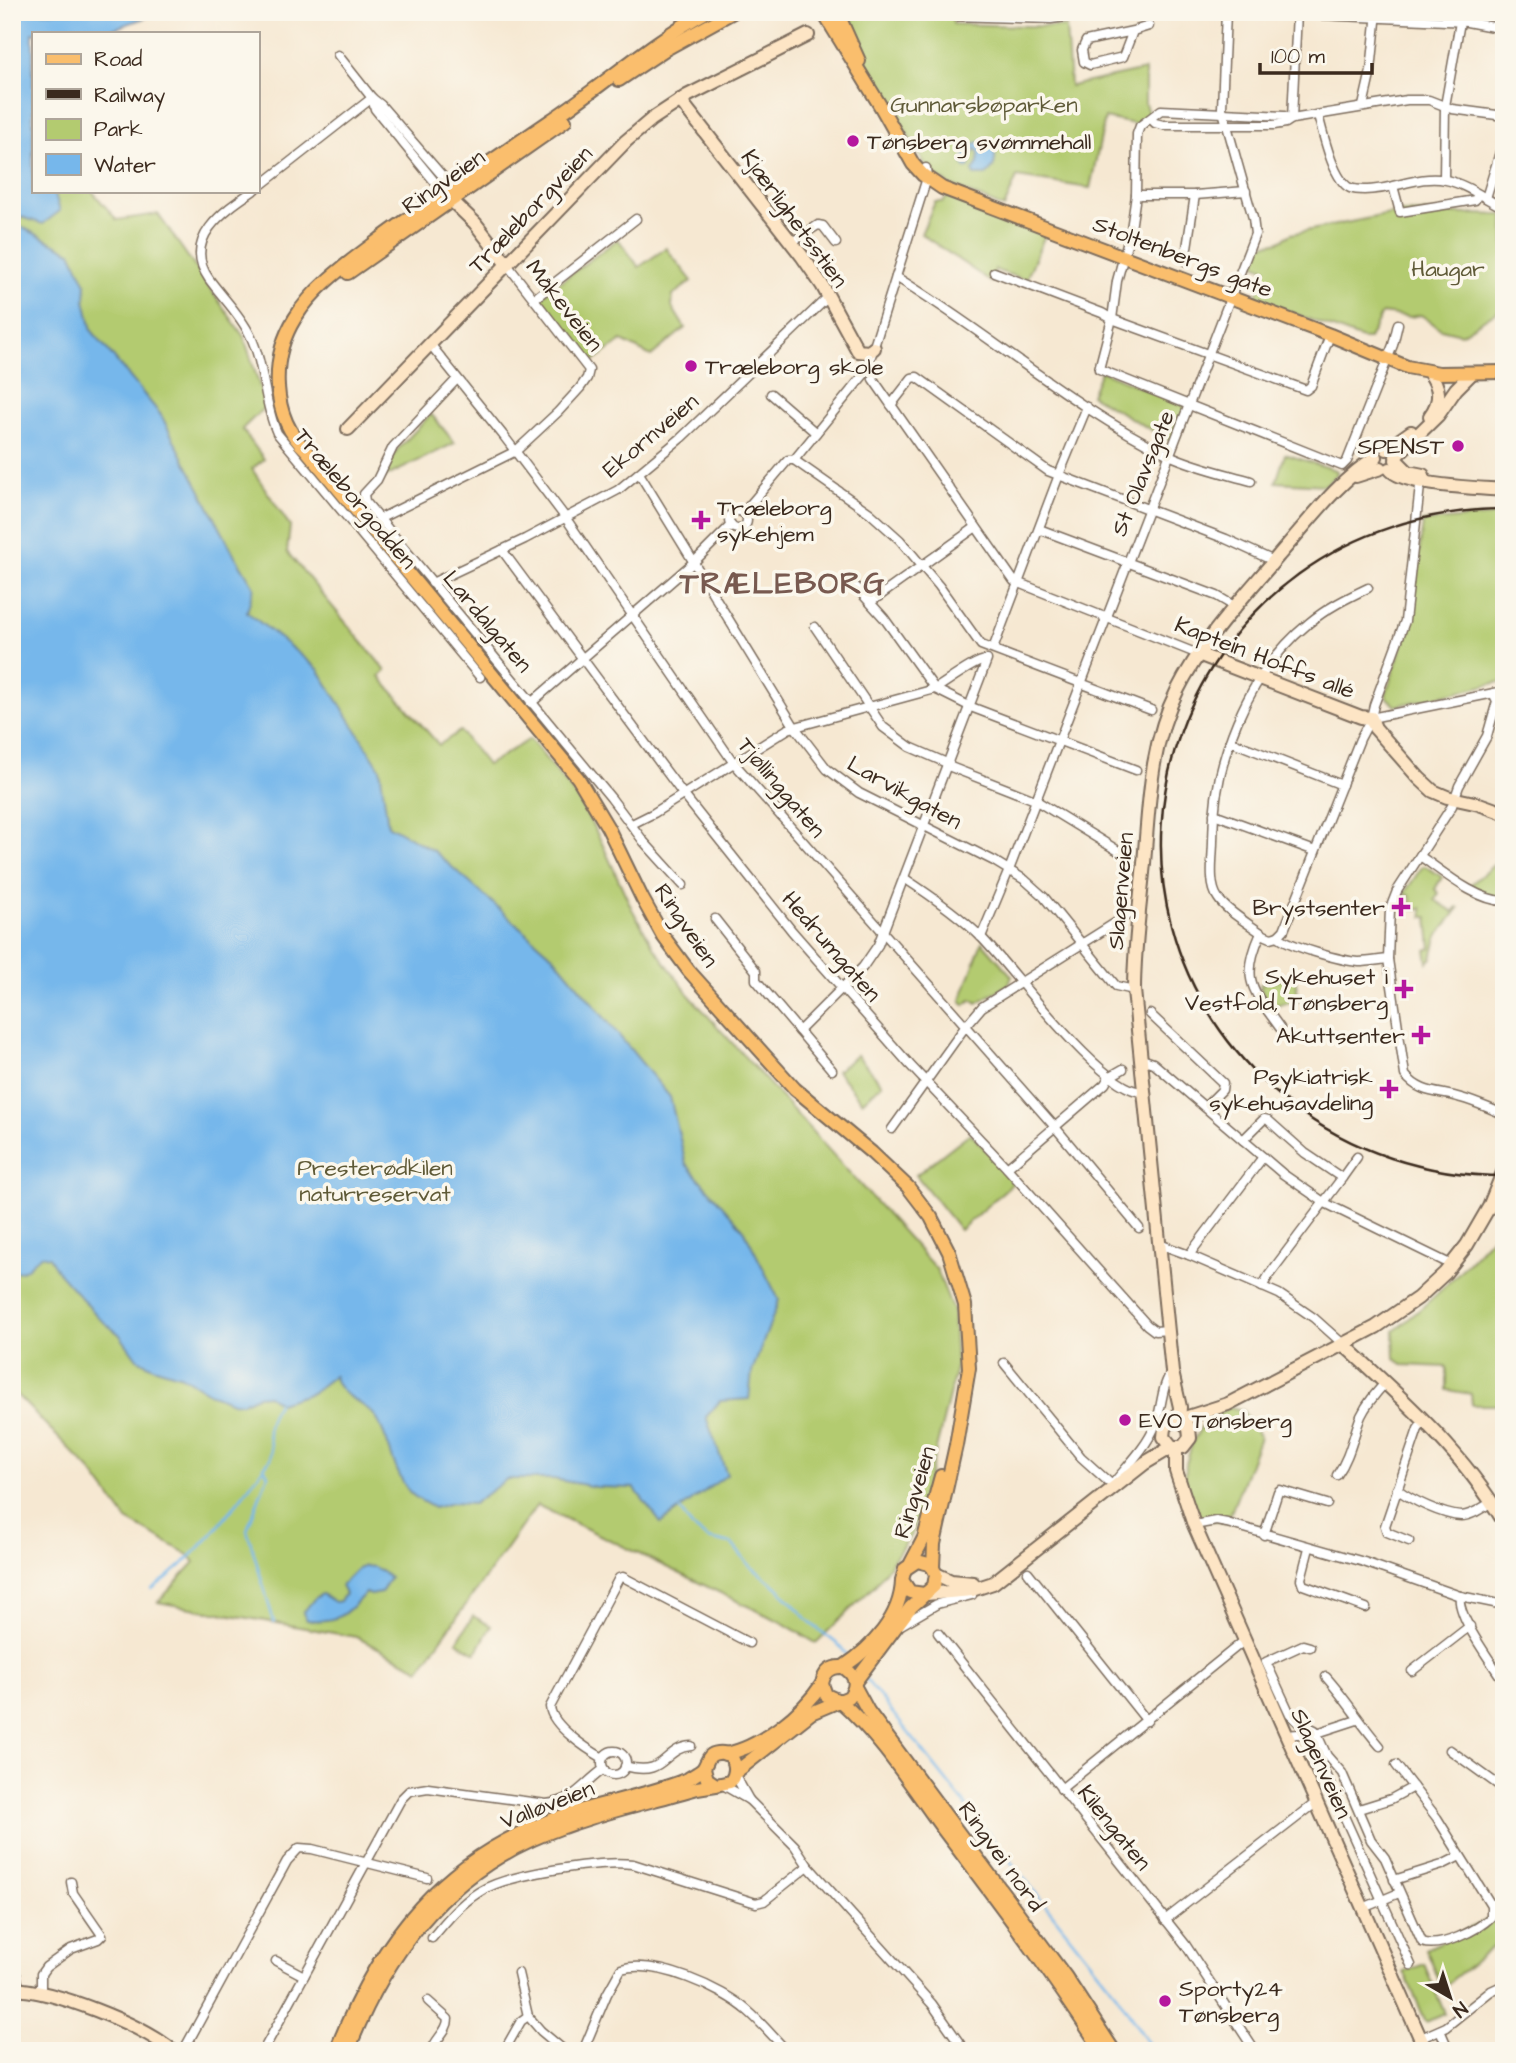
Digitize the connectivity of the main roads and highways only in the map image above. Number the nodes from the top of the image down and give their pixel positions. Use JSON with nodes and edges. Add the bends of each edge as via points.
{"nodes":[{"id":1,"x":706,"y":12,"type":"edge"},
{"id":2,"x":733,"y":12,"type":"edge"},
{"id":3,"x":823,"y":12,"type":"edge"},
{"id":4,"x":837,"y":12,"type":"edge"},
{"id":5,"x":808,"y":35,"type":"dead end"},
{"id":6,"x":680,"y":100,"type":"junction"},
{"id":7,"x":878,"y":102,"type":"junction"},
{"id":8,"x":451,"y":194,"type":"junction"},
{"id":9,"x":506,"y":263,"type":"junction"},
{"id":10,"x":874,"y":348,"type":"road end"},
{"id":11,"x":1387,"y":357,"type":"junction"},
{"id":12,"x":1504,"y":365,"type":"edge"},
{"id":13,"x":1451,"y":371,"type":"junction"},
{"id":14,"x":1429,"y":372,"type":"junction"},
{"id":15,"x":1504,"y":372,"type":"edge"},
{"id":16,"x":1472,"y":373,"type":"junction"},
{"id":17,"x":1446,"y":394,"type":"junction"},
{"id":18,"x":348,"y":429,"type":"dead end"},
{"id":19,"x":1388,"y":460,"type":"junction"},
{"id":20,"x":1421,"y":478,"type":"junction"},
{"id":21,"x":1504,"y":484,"type":"edge"},
{"id":22,"x":1504,"y":490,"type":"edge"},
{"id":23,"x":1198,"y":654,"type":"junction"},
{"id":24,"x":1504,"y":813,"type":"edge"},
{"id":25,"x":1504,"y":1170,"type":"edge"},
{"id":26,"x":1343,"y":1344,"type":"junction"},
{"id":27,"x":1172,"y":1372,"type":"junction"},
{"id":28,"x":1228,"y":1404,"type":"junction"},
{"id":29,"x":1180,"y":1421,"type":"junction"},
{"id":30,"x":956,"y":1433,"type":"junction"},
{"id":31,"x":1189,"y":1439,"type":"junction"},
{"id":32,"x":1170,"y":1440,"type":"junction"},
{"id":33,"x":1182,"y":1492,"type":"junction"},
{"id":34,"x":1504,"y":1522,"type":"edge"},
{"id":35,"x":911,"y":1563,"type":"junction"},
{"id":36,"x":934,"y":1571,"type":"junction"},
{"id":37,"x":902,"y":1580,"type":"junction"},
{"id":38,"x":925,"y":1594,"type":"junction"},
{"id":39,"x":854,"y":1672,"type":"junction"},
{"id":40,"x":822,"y":1684,"type":"junction"},
{"id":41,"x":838,"y":1700,"type":"junction"},
{"id":42,"x":726,"y":1754,"type":"junction"},
{"id":43,"x":704,"y":1768,"type":"junction"},
{"id":44,"x":736,"y":1773,"type":"junction"},
{"id":45,"x":720,"y":1785,"type":"junction"},
{"id":46,"x":12,"y":1969,"type":"edge"},
{"id":47,"x":15,"y":1989,"type":"edge"},
{"id":48,"x":180,"y":2049,"type":"edge"},
{"id":49,"x":337,"y":2051,"type":"edge"},
{"id":50,"x":348,"y":2051,"type":"edge"},
{"id":51,"x":1102,"y":2051,"type":"edge"},
{"id":52,"x":1114,"y":2051,"type":"edge"},
{"id":53,"x":1426,"y":2051,"type":"edge"}],
"edges":[{"from":1,"to":8,"type":"main road","name":"Ringveien","via":[[648,47]]},
{"from":2,"to":8,"type":"main road","name":"Ringveien","via":[[639,65],[564,122]]},
{"from":3,"to":7,"type":"main road","name":"Stoltenbergs gate"},
{"from":4,"to":7,"type":"main road","name":"Stoltenbergs gate"},
{"from":5,"to":6,"type":"main road","name":"Træleborgveien"},
{"from":6,"to":9,"type":"main road","name":"Træleborgveien","via":[[612,153]]},
{"from":6,"to":10,"type":"main road","name":"Kjærlighetsstien","via":[[792,242],[858,351]]},
{"from":7,"to":11,"type":"main road","name":"Stoltenbergs gate","via":[[913,164],[947,190]]},
{"from":8,"to":9,"type":"main road","name":"Måkeveien","via":[[470,211]]},
{"from":8,"to":30,"type":"main road","name":"Ringveien","via":[[332,276],[292,323],[280,357],[279,396],[291,432],[578,778],[663,936],[689,971],[789,1082],[893,1172],[931,1217],[956,1270],[968,1323],[969,1368]]},
{"from":9,"to":18,"type":"main road","name":"Træleborgveien"},
{"from":11,"to":13,"type":"main road","name":"Stoltenbergs gate"},
{"from":11,"to":14,"type":"main road","name":"Stoltenbergs gate"},
{"from":12,"to":13,"type":"main road","name":"Stoltenbergs gate"},
{"from":13,"to":14,"type":"main road","name":"Stoltenbergs gate"},
{"from":13,"to":16,"type":"main road","name":"Stoltenbergs gate"},
{"from":13,"to":17,"type":"main road","name":"Slagenveien"},
{"from":14,"to":17,"type":"main road"},
{"from":15,"to":16,"type":"main road","name":"Stoltenbergs gate"},
{"from":16,"to":17,"type":"main road","name":"Slagenveien"},
{"from":17,"to":19,"type":"main road","name":"Slagenveien"},
{"from":19,"to":20,"type":"main road","via":[[1392,474]]},
{"from":19,"to":23,"type":"main road","name":"Slagenveien","via":[[1346,471]]},
{"from":20,"to":21,"type":"main road"},
{"from":20,"to":22,"type":"main road"},
{"from":23,"to":24,"type":"main road","name":"Kaptein Hoffs allé","via":[[1371,718],[1433,790]]},
{"from":23,"to":27,"type":"main road","name":"Slagenveien","via":[[1169,709],[1157,749],[1147,815],[1134,990]]},
{"from":25,"to":26,"type":"main road","via":[[1482,1220],[1452,1265],[1402,1311]]},
{"from":26,"to":28,"type":"main road"},
{"from":26,"to":34,"type":"main road","via":[[1425,1420],[1468,1468]]},
{"from":27,"to":29,"type":"main road","name":"Slagenveien"},
{"from":27,"to":32,"type":"main road","name":"Slagenveien"},
{"from":28,"to":29,"type":"main road"},
{"from":28,"to":31,"type":"main road","via":[[1203,1421]]},
{"from":29,"to":31,"type":"main road","via":[[1189,1428]]},
{"from":29,"to":32,"type":"main road","via":[[1173,1422]]},
{"from":30,"to":35,"type":"main road","name":"Ringveien","via":[[924,1538]]},
{"from":30,"to":36,"type":"main road","name":"Ringveien","via":[[934,1544]]},
{"from":31,"to":32,"type":"main road","via":[[1183,1447]]},
{"from":31,"to":33,"type":"main road","name":"Slagenveien"},
{"from":32,"to":33,"type":"main road","name":"Slagenveien"},
{"from":32,"to":36,"type":"main road","via":[[990,1577],[960,1583]]},
{"from":32,"to":38,"type":"main road","via":[[993,1583],[972,1590]]},
{"from":33,"to":53,"type":"main road","name":"Slagenveien","via":[[1243,1621],[1245,1640]]},
{"from":35,"to":36,"type":"main road","name":"Ringveien","via":[[923,1562]]},
{"from":35,"to":37,"type":"main road","name":"Ringveien"},
{"from":36,"to":38,"type":"main road","name":"Ringveien","via":[[934,1586]]},
{"from":37,"to":38,"type":"main road","via":[[910,1592]]},
{"from":37,"to":39,"type":"main road","name":"Valløveien","via":[[893,1616]]},
{"from":38,"to":39,"type":"main road","name":"Ringveien"},
{"from":39,"to":40,"type":"main road","name":"Valløveien","via":[[831,1669]]},
{"from":39,"to":41,"type":"main road","name":"Valløveien","via":[[849,1697]]},
{"from":39,"to":52,"type":"main road","name":"Ringvei nord","via":[[868,1711],[1065,1976]]},
{"from":40,"to":41,"type":"main road","via":[[826,1695]]},
{"from":40,"to":42,"type":"main road","name":"Valløveien","via":[[773,1731],[746,1749]]},
{"from":41,"to":44,"type":"main road","name":"Valløveien","via":[[811,1713]]},
{"from":41,"to":51,"type":"main road","name":"Ringvei nord","via":[[859,1718],[905,1777]]},
{"from":42,"to":43,"type":"main road","name":"Valløveien","via":[[713,1755]]},
{"from":42,"to":44,"type":"main road","via":[[734,1761]]},
{"from":43,"to":45,"type":"main road","via":[[707,1779]]},
{"from":43,"to":49,"type":"main road","name":"Valløveien","via":[[677,1783],[530,1829],[460,1871],[426,1900],[389,1945],[365,1984]]},
{"from":44,"to":45,"type":"main road","name":"Valløveien","via":[[730,1782]]},
{"from":45,"to":50,"type":"main road","name":"Valløveien","via":[[554,1830],[473,1874],[436,1905],[400,1948],[368,2003]]},
{"from":46,"to":47,"type":"main road"},
{"from":47,"to":48,"type":"main road","via":[[41,1993],[139,2028]]}]}
